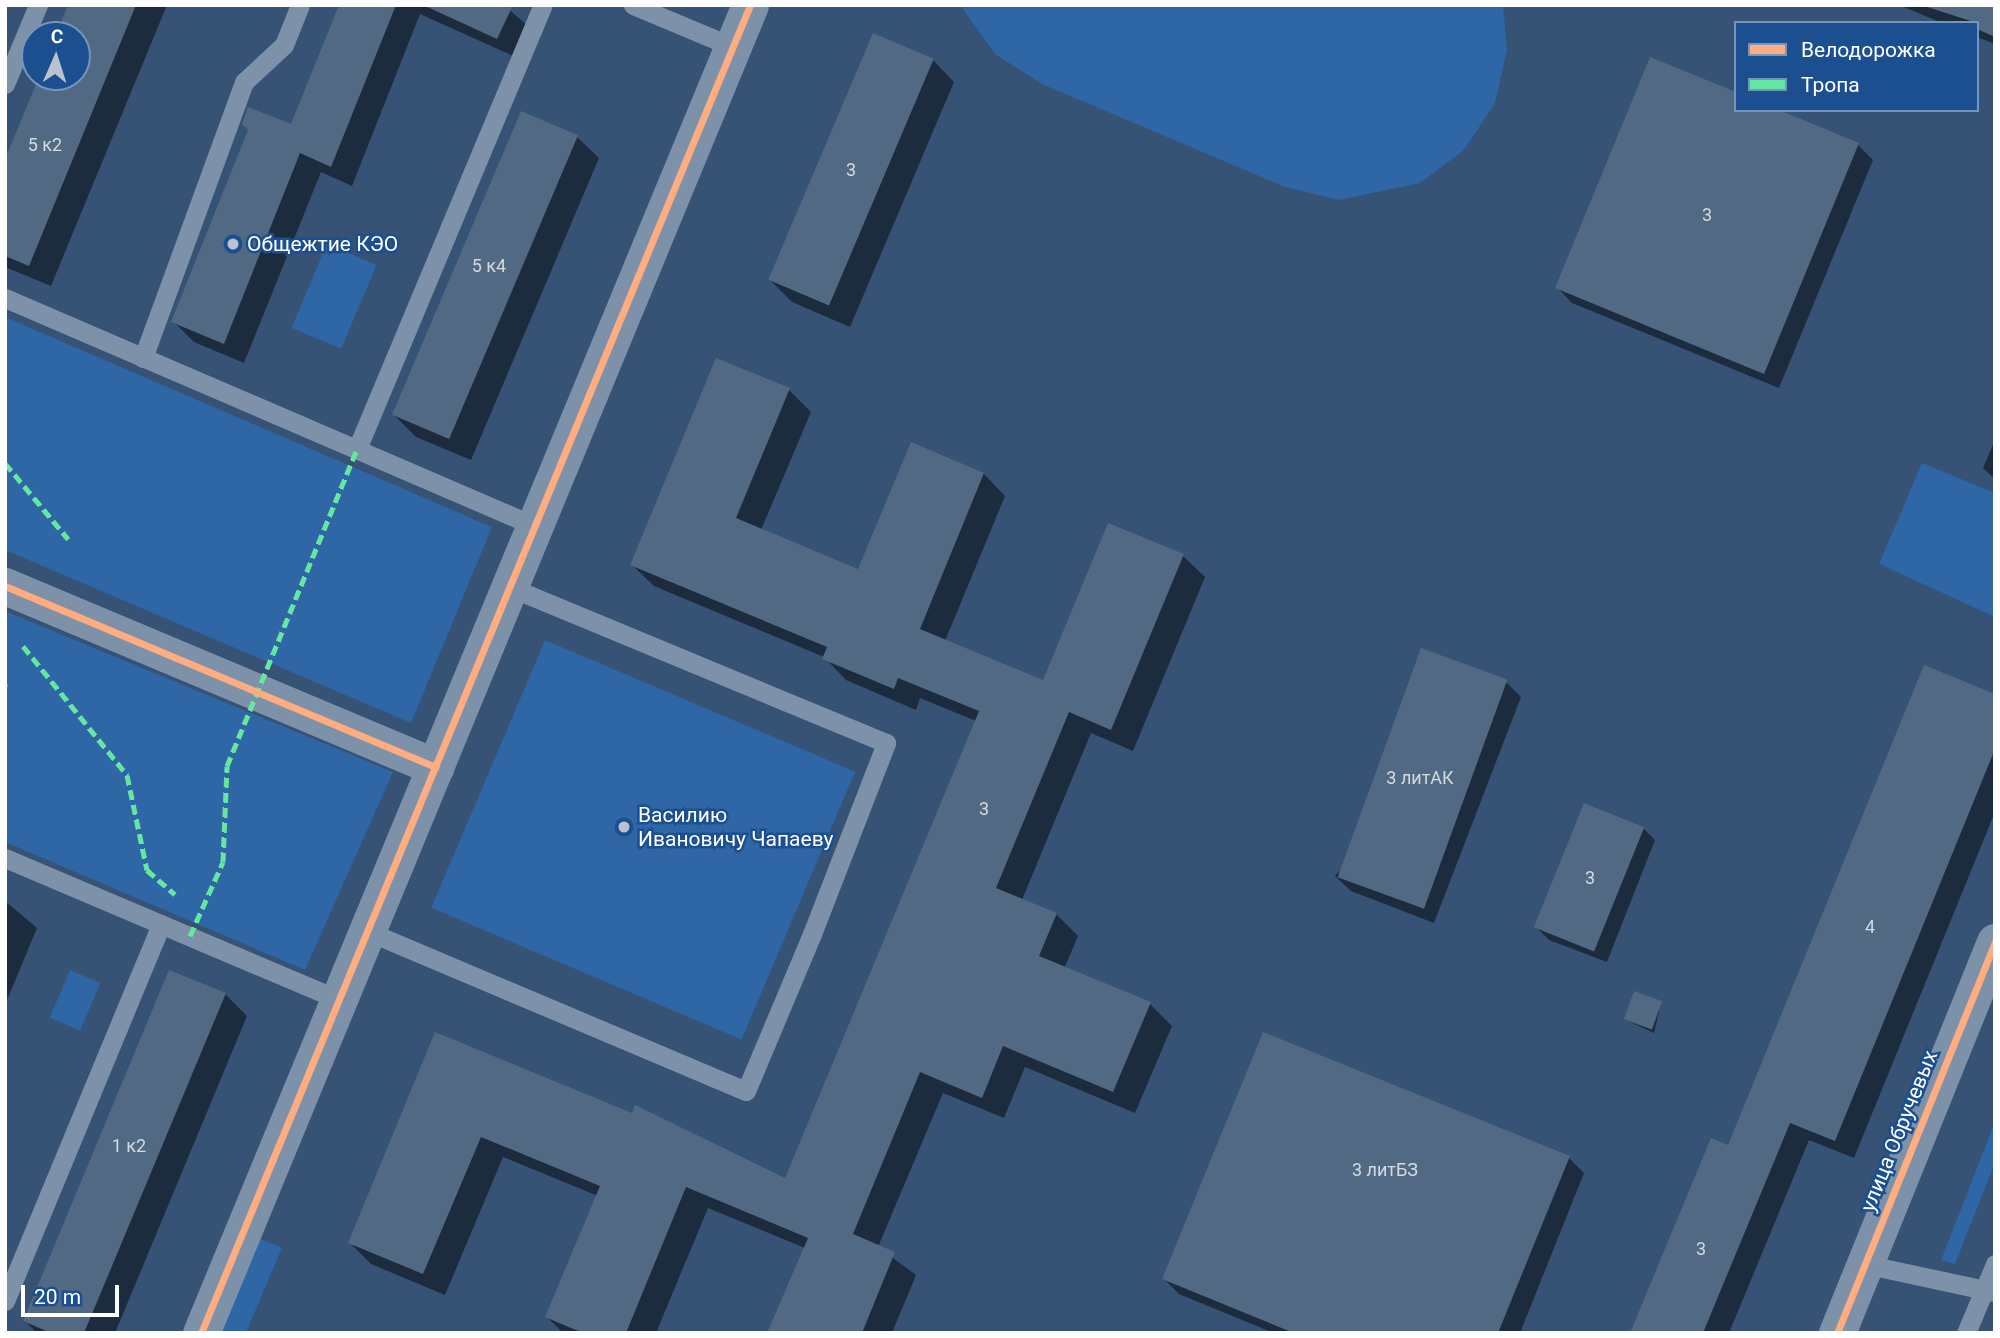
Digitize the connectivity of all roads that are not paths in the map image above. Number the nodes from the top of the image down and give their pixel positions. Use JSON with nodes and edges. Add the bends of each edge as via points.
{"nodes":[{"id":1,"x":38,"y":5,"type":"edge"},
{"id":2,"x":300,"y":5,"type":"edge"},
{"id":3,"x":543,"y":5,"type":"edge"},
{"id":4,"x":633,"y":5,"type":"edge"},
{"id":5,"x":750,"y":5,"type":"edge"},
{"id":6,"x":733,"y":47,"type":"junction"},
{"id":7,"x":5,"y":84,"type":"edge"},
{"id":8,"x":5,"y":299,"type":"edge"},
{"id":9,"x":143,"y":358,"type":"junction"},
{"id":10,"x":357,"y":449,"type":"junction"},
{"id":11,"x":535,"y":526,"type":"junction"},
{"id":12,"x":5,"y":586,"type":"edge"},
{"id":13,"x":509,"y":587,"type":"junction"},
{"id":14,"x":435,"y":767,"type":"junction"},
{"id":15,"x":5,"y":858,"type":"edge"},
{"id":16,"x":161,"y":924,"type":"junction"},
{"id":17,"x":367,"y":931,"type":"junction"},
{"id":18,"x":1995,"y":942,"type":"edge"},
{"id":19,"x":339,"y":1000,"type":"junction"},
{"id":20,"x":1864,"y":1264,"type":"junction"},
{"id":21,"x":1995,"y":1264,"type":"edge"},
{"id":22,"x":1989,"y":1291,"type":"edge"},
{"id":23,"x":5,"y":1301,"type":"edge"},
{"id":24,"x":201,"y":1333,"type":"edge"},
{"id":25,"x":1837,"y":1333,"type":"edge"},
{"id":26,"x":1966,"y":1333,"type":"edge"}],
"edges":[{"from":1,"to":7,"type":"lane"},
{"from":2,"to":9,"type":"lane","via":[[284,45],[244,82]]},
{"from":3,"to":10,"type":"lane"},
{"from":4,"to":6,"type":"lane"},
{"from":5,"to":6,"type":"street"},
{"from":6,"to":11,"type":"street"},
{"from":8,"to":9,"type":"lane"},
{"from":9,"to":10,"type":"lane"},
{"from":10,"to":11,"type":"lane"},
{"from":11,"to":13,"type":"street"},
{"from":12,"to":14,"type":"street"},
{"from":13,"to":14,"type":"street"},
{"from":13,"to":17,"type":"lane","via":[[886,743],[812,934],[747,1091]]},
{"from":14,"to":17,"type":"street"},
{"from":15,"to":16,"type":"lane"},
{"from":16,"to":19,"type":"lane"},
{"from":16,"to":23,"type":"lane"},
{"from":17,"to":19,"type":"street"},
{"from":18,"to":20,"type":"street","name":"улица Обручевых"},
{"from":19,"to":24,"type":"street"},
{"from":20,"to":22,"type":"lane"},
{"from":20,"to":25,"type":"street","name":"улица Обручевых"},
{"from":21,"to":22,"type":"lane"},
{"from":22,"to":26,"type":"lane"}]}
